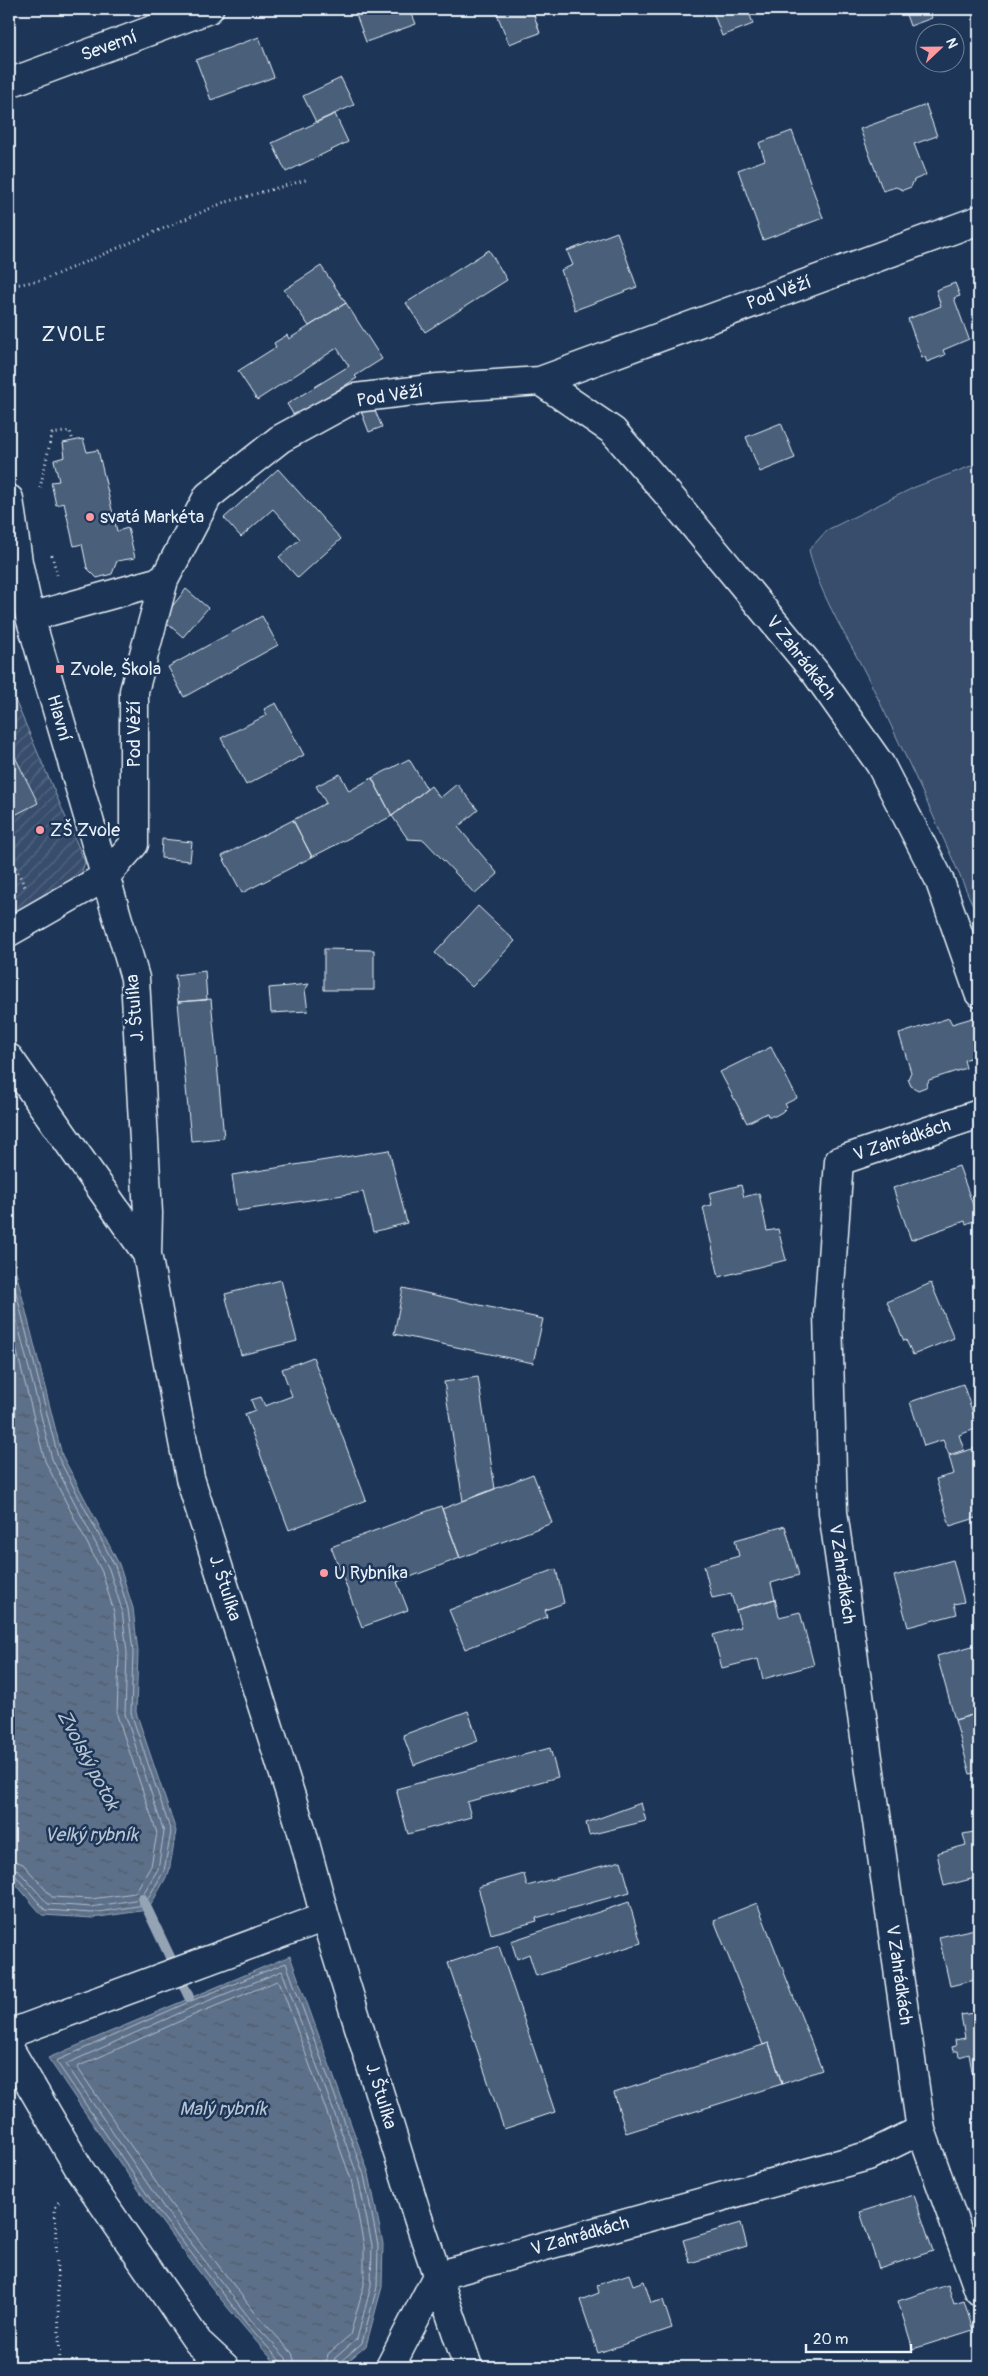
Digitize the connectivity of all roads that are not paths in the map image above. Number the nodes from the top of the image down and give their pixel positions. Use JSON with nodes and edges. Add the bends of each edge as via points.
{"nodes":[{"id":1,"x":209,"y":9,"type":"edge"},
{"id":2,"x":9,"y":83,"type":"edge"},
{"id":3,"x":979,"y":220,"type":"edge"},
{"id":4,"x":540,"y":381,"type":"junction"},
{"id":5,"x":9,"y":499,"type":"edge"},
{"id":6,"x":164,"y":580,"type":"junction"},
{"id":7,"x":30,"y":617,"type":"junction"},
{"id":8,"x":105,"y":877,"type":"junction"},
{"id":9,"x":9,"y":932,"type":"edge"},
{"id":10,"x":979,"y":993,"type":"edge"},
{"id":11,"x":9,"y":1058,"type":"edge"},
{"id":12,"x":979,"y":1114,"type":"edge"},
{"id":13,"x":147,"y":1254,"type":"junction"},
{"id":14,"x":325,"y":1917,"type":"junction"},
{"id":15,"x":9,"y":2034,"type":"edge"},
{"id":16,"x":9,"y":2048,"type":"edge"},
{"id":17,"x":921,"y":2130,"type":"junction"},
{"id":18,"x":437,"y":2276,"type":"junction"},
{"id":19,"x":979,"y":2291,"type":"edge"},
{"id":20,"x":225,"y":2367,"type":"edge"},
{"id":21,"x":390,"y":2367,"type":"edge"},
{"id":22,"x":468,"y":2367,"type":"edge"}],
"edges":[{"from":1,"to":2,"type":"street","name":"Severní"},
{"from":3,"to":4,"type":"street","name":"Pod Věží"},
{"from":4,"to":6,"type":"street","name":"Pod Věží","via":[[356,398],[280,439],[208,496]]},
{"from":4,"to":10,"type":"street","name":"V Zahrádkách","via":[[613,432],[815,672],[880,764],[939,879]]},
{"from":5,"to":7,"type":"street","name":"Hlavní"},
{"from":6,"to":7,"type":"street"},
{"from":6,"to":8,"type":"street","name":"Pod Věží","via":[[134,692],[134,844]]},
{"from":7,"to":8,"type":"street","name":"Hlavní"},
{"from":8,"to":9,"type":"street"},
{"from":8,"to":13,"type":"street","name":"J. Štulíka","via":[[135,978],[148,1213]]},
{"from":11,"to":13,"type":"street","name":"J. Štulíka"},
{"from":12,"to":17,"type":"street","name":"V Zahrádkách","via":[[839,1161],[828,1314],[833,1512]]},
{"from":13,"to":14,"type":"street","name":"J. Štulíka","via":[[190,1478],[301,1828]]},
{"from":14,"to":15,"type":"street"},
{"from":14,"to":18,"type":"street","name":"J. Štulíka"},
{"from":16,"to":20,"type":"street","via":[[80,2170],[198,2342]]},
{"from":17,"to":18,"type":"street","name":"V Zahrádkách","via":[[868,2156]]},
{"from":17,"to":19,"type":"street","name":"V Zahrádkách"},
{"from":18,"to":21,"type":"street"},
{"from":18,"to":22,"type":"street","name":"J. Štulíka"}]}
